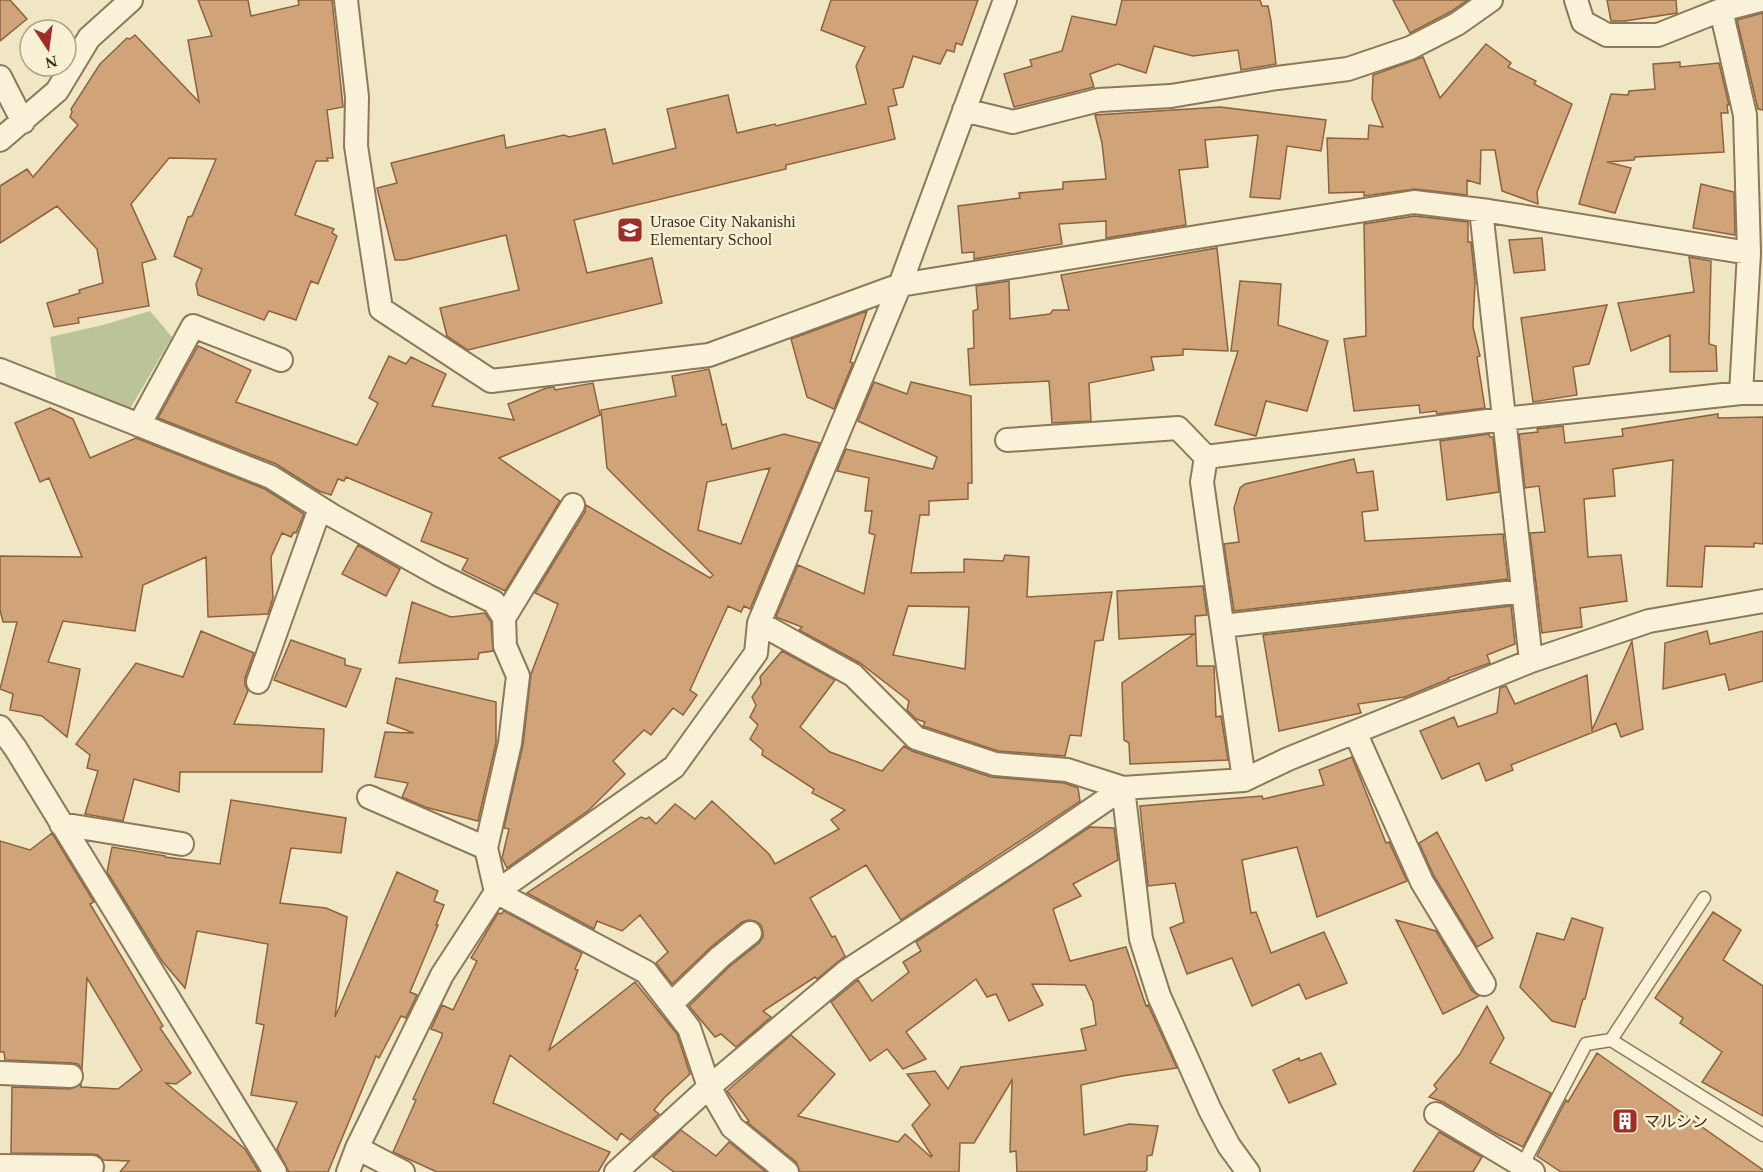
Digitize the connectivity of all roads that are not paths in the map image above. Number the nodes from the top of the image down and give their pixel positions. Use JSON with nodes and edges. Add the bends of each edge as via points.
{"nodes":[{"id":1,"x":131,"y":0,"type":"edge"},
{"id":2,"x":346,"y":0,"type":"edge"},
{"id":3,"x":1005,"y":0,"type":"edge"},
{"id":4,"x":1491,"y":0,"type":"edge"},
{"id":5,"x":1576,"y":0,"type":"edge"},
{"id":6,"x":1760,"y":0,"type":"edge"},
{"id":7,"x":1721,"y":10,"type":"junction"},
{"id":8,"x":0,"y":77,"type":"edge"},
{"id":9,"x":964,"y":110,"type":"junction"},
{"id":10,"x":23,"y":122,"type":"junction"},
{"id":11,"x":0,"y":140,"type":"edge"},
{"id":12,"x":1480,"y":210,"type":"junction"},
{"id":13,"x":1749,"y":253,"type":"junction"},
{"id":14,"x":900,"y":285,"type":"junction"},
{"id":15,"x":281,"y":360,"type":"dead end"},
{"id":16,"x":0,"y":370,"type":"edge"},
{"id":17,"x":1752,"y":393,"type":"edge"},
{"id":18,"x":1503,"y":419,"type":"junction"},
{"id":19,"x":139,"y":425,"type":"junction"},
{"id":20,"x":1007,"y":440,"type":"dead end"},
{"id":21,"x":1206,"y":457,"type":"junction"},
{"id":22,"x":573,"y":505,"type":"dead end"},
{"id":23,"x":320,"y":508,"type":"junction"},
{"id":24,"x":1523,"y":591,"type":"junction"},
{"id":25,"x":1763,"y":601,"type":"edge"},
{"id":26,"x":504,"y":618,"type":"junction"},
{"id":27,"x":759,"y":623,"type":"junction"},
{"id":28,"x":1223,"y":626,"type":"junction"},
{"id":29,"x":1531,"y":661,"type":"junction"},
{"id":30,"x":258,"y":682,"type":"dead end"},
{"id":31,"x":0,"y":727,"type":"edge"},
{"id":32,"x":1355,"y":732,"type":"junction"},
{"id":33,"x":1244,"y":780,"type":"junction"},
{"id":34,"x":1123,"y":788,"type":"junction"},
{"id":35,"x":369,"y":797,"type":"dead end"},
{"id":36,"x":61,"y":824,"type":"junction"},
{"id":37,"x":182,"y":844,"type":"dead end"},
{"id":38,"x":486,"y":848,"type":"junction"},
{"id":39,"x":496,"y":892,"type":"junction"},
{"id":40,"x":1704,"y":898,"type":"dead end"},
{"id":41,"x":750,"y":933,"type":"dead end"},
{"id":42,"x":1484,"y":984,"type":"dead end"},
{"id":43,"x":671,"y":1004,"type":"junction"},
{"id":44,"x":1611,"y":1040,"type":"junction"},
{"id":45,"x":0,"y":1073,"type":"edge"},
{"id":46,"x":71,"y":1076,"type":"dead end"},
{"id":47,"x":709,"y":1087,"type":"junction"},
{"id":48,"x":1436,"y":1114,"type":"dead end"},
{"id":49,"x":1763,"y":1135,"type":"edge"},
{"id":50,"x":357,"y":1148,"type":"junction"},
{"id":51,"x":0,"y":1167,"type":"edge"},
{"id":52,"x":92,"y":1167,"type":"dead end"},
{"id":53,"x":1524,"y":1170,"type":"edge"},
{"id":54,"x":275,"y":1172,"type":"edge"},
{"id":55,"x":348,"y":1172,"type":"edge"},
{"id":56,"x":403,"y":1172,"type":"edge"},
{"id":57,"x":616,"y":1172,"type":"edge"},
{"id":58,"x":787,"y":1172,"type":"edge"},
{"id":59,"x":1248,"y":1172,"type":"edge"}],
"edges":[{"from":1,"to":10,"type":"street","via":[[89,38],[57,91]]},
{"from":2,"to":14,"type":"street","via":[[357,97],[356,147],[381,309],[491,381],[709,355]]},
{"from":3,"to":9,"type":"street"},
{"from":4,"to":9,"type":"street","via":[[1457,24],[1410,48],[1348,69],[1171,96],[1099,100],[1013,122]]},
{"from":5,"to":7,"type":"street","via":[[1583,22],[1607,35],[1658,35]]},
{"from":6,"to":7,"type":"street"},
{"from":7,"to":13,"type":"street","via":[[1745,115]]},
{"from":8,"to":10,"type":"street"},
{"from":9,"to":14,"type":"street"},
{"from":10,"to":11,"type":"street"},
{"from":12,"to":13,"type":"street"},
{"from":12,"to":14,"type":"street","via":[[1414,202]]},
{"from":12,"to":18,"type":"street"},
{"from":13,"to":17,"type":"street"},
{"from":14,"to":27,"type":"street"},
{"from":15,"to":19,"type":"street","via":[[193,326]]},
{"from":16,"to":19,"type":"street"},
{"from":17,"to":18,"type":"street"},
{"from":18,"to":21,"type":"street"},
{"from":18,"to":24,"type":"street"},
{"from":19,"to":23,"type":"street","via":[[271,477]]},
{"from":20,"to":21,"type":"street","via":[[1178,428]]},
{"from":21,"to":28,"type":"street","via":[[1202,482]]},
{"from":22,"to":26,"type":"street"},
{"from":23,"to":26,"type":"street","via":[[494,602]]},
{"from":23,"to":30,"type":"street"},
{"from":24,"to":28,"type":"street"},
{"from":24,"to":29,"type":"street"},
{"from":25,"to":29,"type":"street","via":[[1649,621]]},
{"from":26,"to":38,"type":"street","via":[[505,646],[518,676],[510,743]]},
{"from":27,"to":34,"type":"street","via":[[853,675],[916,738],[995,764],[1067,770]]},
{"from":27,"to":39,"type":"street","via":[[756,653],[674,767]]},
{"from":28,"to":33,"type":"street"},
{"from":29,"to":32,"type":"street"},
{"from":31,"to":36,"type":"street"},
{"from":32,"to":33,"type":"street"},
{"from":32,"to":42,"type":"street","via":[[1422,882]]},
{"from":33,"to":34,"type":"street"},
{"from":34,"to":47,"type":"street","via":[[847,971]]},
{"from":34,"to":59,"type":"street","via":[[1141,939],[1156,986],[1210,1110]]},
{"from":35,"to":38,"type":"street"},
{"from":36,"to":37,"type":"street"},
{"from":36,"to":54,"type":"street"},
{"from":38,"to":39,"type":"street"},
{"from":39,"to":43,"type":"street","via":[[646,972]]},
{"from":39,"to":50,"type":"street","via":[[442,975]]},
{"from":40,"to":44,"type":"lane"},
{"from":41,"to":43,"type":"street"},
{"from":43,"to":47,"type":"street","via":[[689,1028]]},
{"from":44,"to":49,"type":"lane"},
{"from":44,"to":53,"type":"lane","via":[[1586,1044]]},
{"from":45,"to":46,"type":"street"},
{"from":47,"to":57,"type":"street"},
{"from":47,"to":58,"type":"street","via":[[732,1127]]},
{"from":48,"to":53,"type":"street"},
{"from":50,"to":55,"type":"street"},
{"from":50,"to":56,"type":"street"},
{"from":51,"to":52,"type":"street"}]}
